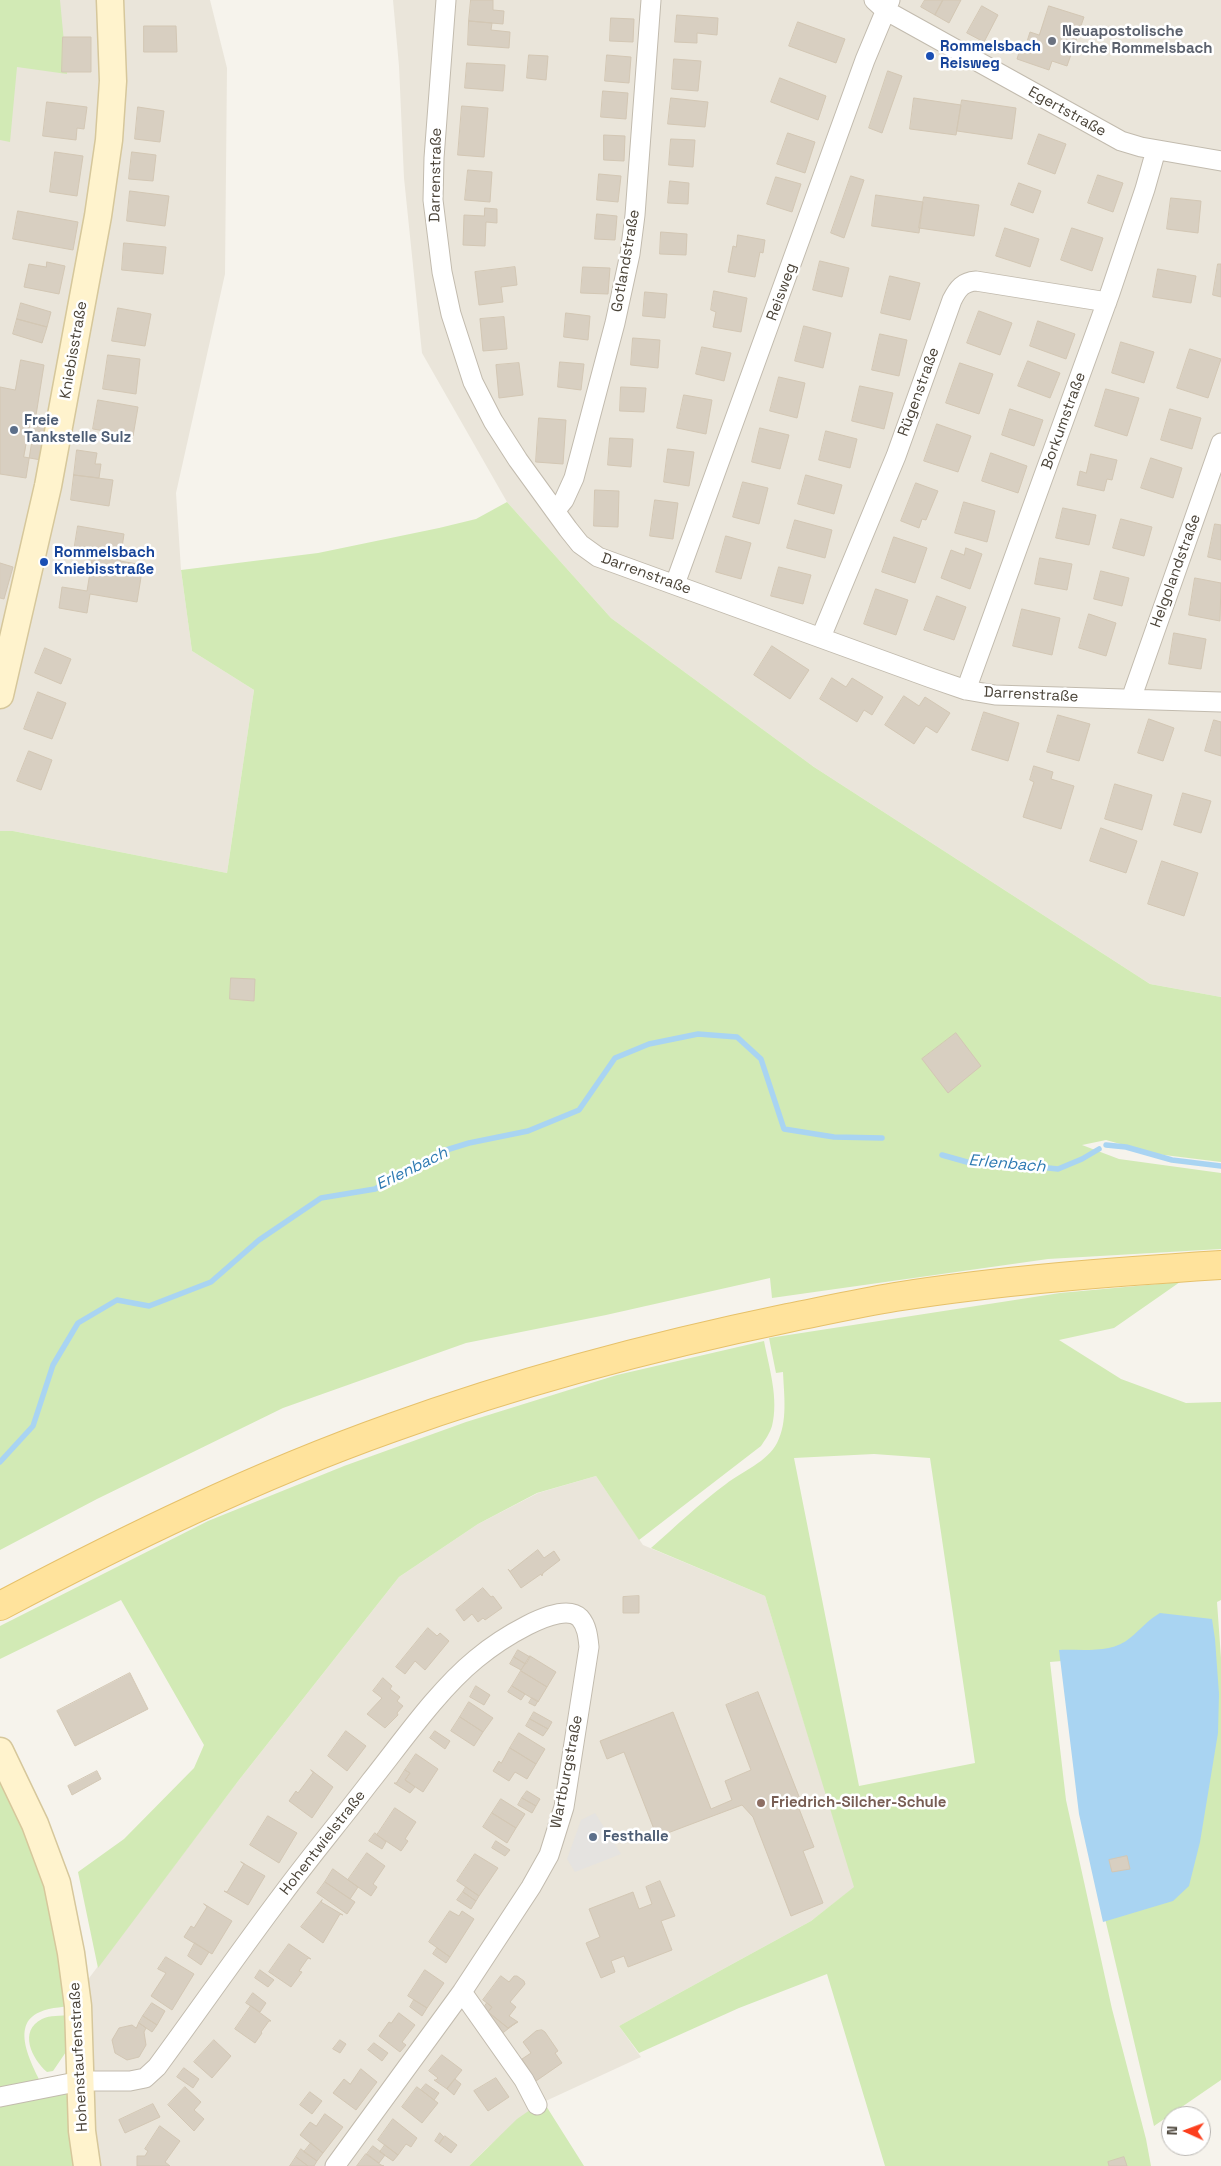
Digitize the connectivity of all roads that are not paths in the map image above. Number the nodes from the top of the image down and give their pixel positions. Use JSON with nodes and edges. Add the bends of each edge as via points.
{"nodes":[{"id":1,"x":110,"y":0,"type":"edge"},
{"id":2,"x":446,"y":0,"type":"edge"},
{"id":3,"x":651,"y":0,"type":"edge"},
{"id":4,"x":883,"y":3,"type":"edge"},
{"id":5,"x":1156,"y":150,"type":"junction"},
{"id":6,"x":1221,"y":161,"type":"edge"},
{"id":7,"x":1107,"y":302,"type":"junction"},
{"id":8,"x":1221,"y":443,"type":"edge"},
{"id":9,"x":555,"y":511,"type":"junction"},
{"id":10,"x":675,"y":584,"type":"junction"},
{"id":11,"x":821,"y":637,"type":"junction"},
{"id":12,"x":966,"y":690,"type":"junction"},
{"id":13,"x":0,"y":695,"type":"edge"},
{"id":14,"x":1131,"y":699,"type":"junction"},
{"id":15,"x":1221,"y":702,"type":"edge"},
{"id":16,"x":1221,"y":1265,"type":"edge"},
{"id":17,"x":0,"y":1606,"type":"edge"},
{"id":18,"x":580,"y":1619,"type":"joint"},
{"id":19,"x":0,"y":1751,"type":"edge"},
{"id":20,"x":462,"y":1992,"type":"junction"},
{"id":21,"x":82,"y":2081,"type":"junction"},
{"id":22,"x":0,"y":2097,"type":"edge"},
{"id":23,"x":536,"y":2105,"type":"dead end"},
{"id":24,"x":87,"y":2166,"type":"edge"},
{"id":25,"x":335,"y":2166,"type":"edge"}],
"edges":[{"from":1,"to":13,"type":"street","name":"Kniebisstraße","via":[[113,81],[109,140],[98,216],[48,486]]},
{"from":2,"to":9,"type":"street","name":"Darrenstraße","via":[[433,193],[445,293],[483,403]]},
{"from":3,"to":9,"type":"street","name":"Gotlandstraße","via":[[636,215],[630,254],[574,478]]},
{"from":4,"to":5,"type":"street","name":"Egertstraße","via":[[1096,128],[1129,144]]},
{"from":4,"to":10,"type":"street","name":"Reisweg"},
{"from":5,"to":6,"type":"street","name":"Egertstraße"},
{"from":5,"to":7,"type":"street","name":"Borkumstraße"},
{"from":7,"to":11,"type":"street","name":"Rügenstraße","via":[[976,281],[960,286],[952,300],[896,456]]},
{"from":7,"to":12,"type":"street","name":"Borkumstraße"},
{"from":8,"to":14,"type":"street","name":"Helgolandstraße"},
{"from":9,"to":10,"type":"street","name":"Darrenstraße","via":[[589,552]]},
{"from":10,"to":11,"type":"street","name":"Darrenstraße"},
{"from":11,"to":12,"type":"street","name":"Darrenstraße"},
{"from":12,"to":14,"type":"street","name":"Darrenstraße","via":[[995,695]]},
{"from":14,"to":15,"type":"street","name":"Darrenstraße"},
{"from":16,"to":17,"type":"main road","via":[[1047,1278],[893,1297],[717,1333],[552,1375],[391,1428],[258,1481],[122,1543]]},
{"from":18,"to":20,"type":"street","name":"Wartburgstraße","via":[[587,1632],[589,1647],[564,1807],[558,1827],[531,1887]]},
{"from":18,"to":21,"type":"street","name":"Hohentwielstraße","via":[[566,1612],[543,1618],[477,1658],[413,1728],[289,1886],[157,2067],[145,2078],[130,2081]]},
{"from":19,"to":21,"type":"street","name":"Hohenstaufenstraße","via":[[32,1816],[57,1884],[78,2000]]},
{"from":20,"to":23,"type":"street","via":[[524,2080]]},
{"from":20,"to":25,"type":"street","name":"Wartburgstraße"},
{"from":21,"to":22,"type":"street","name":"Hohentwielstraße"},
{"from":21,"to":24,"type":"street","name":"Hohenstaufenstraße","via":[[82,2131]]}]}
